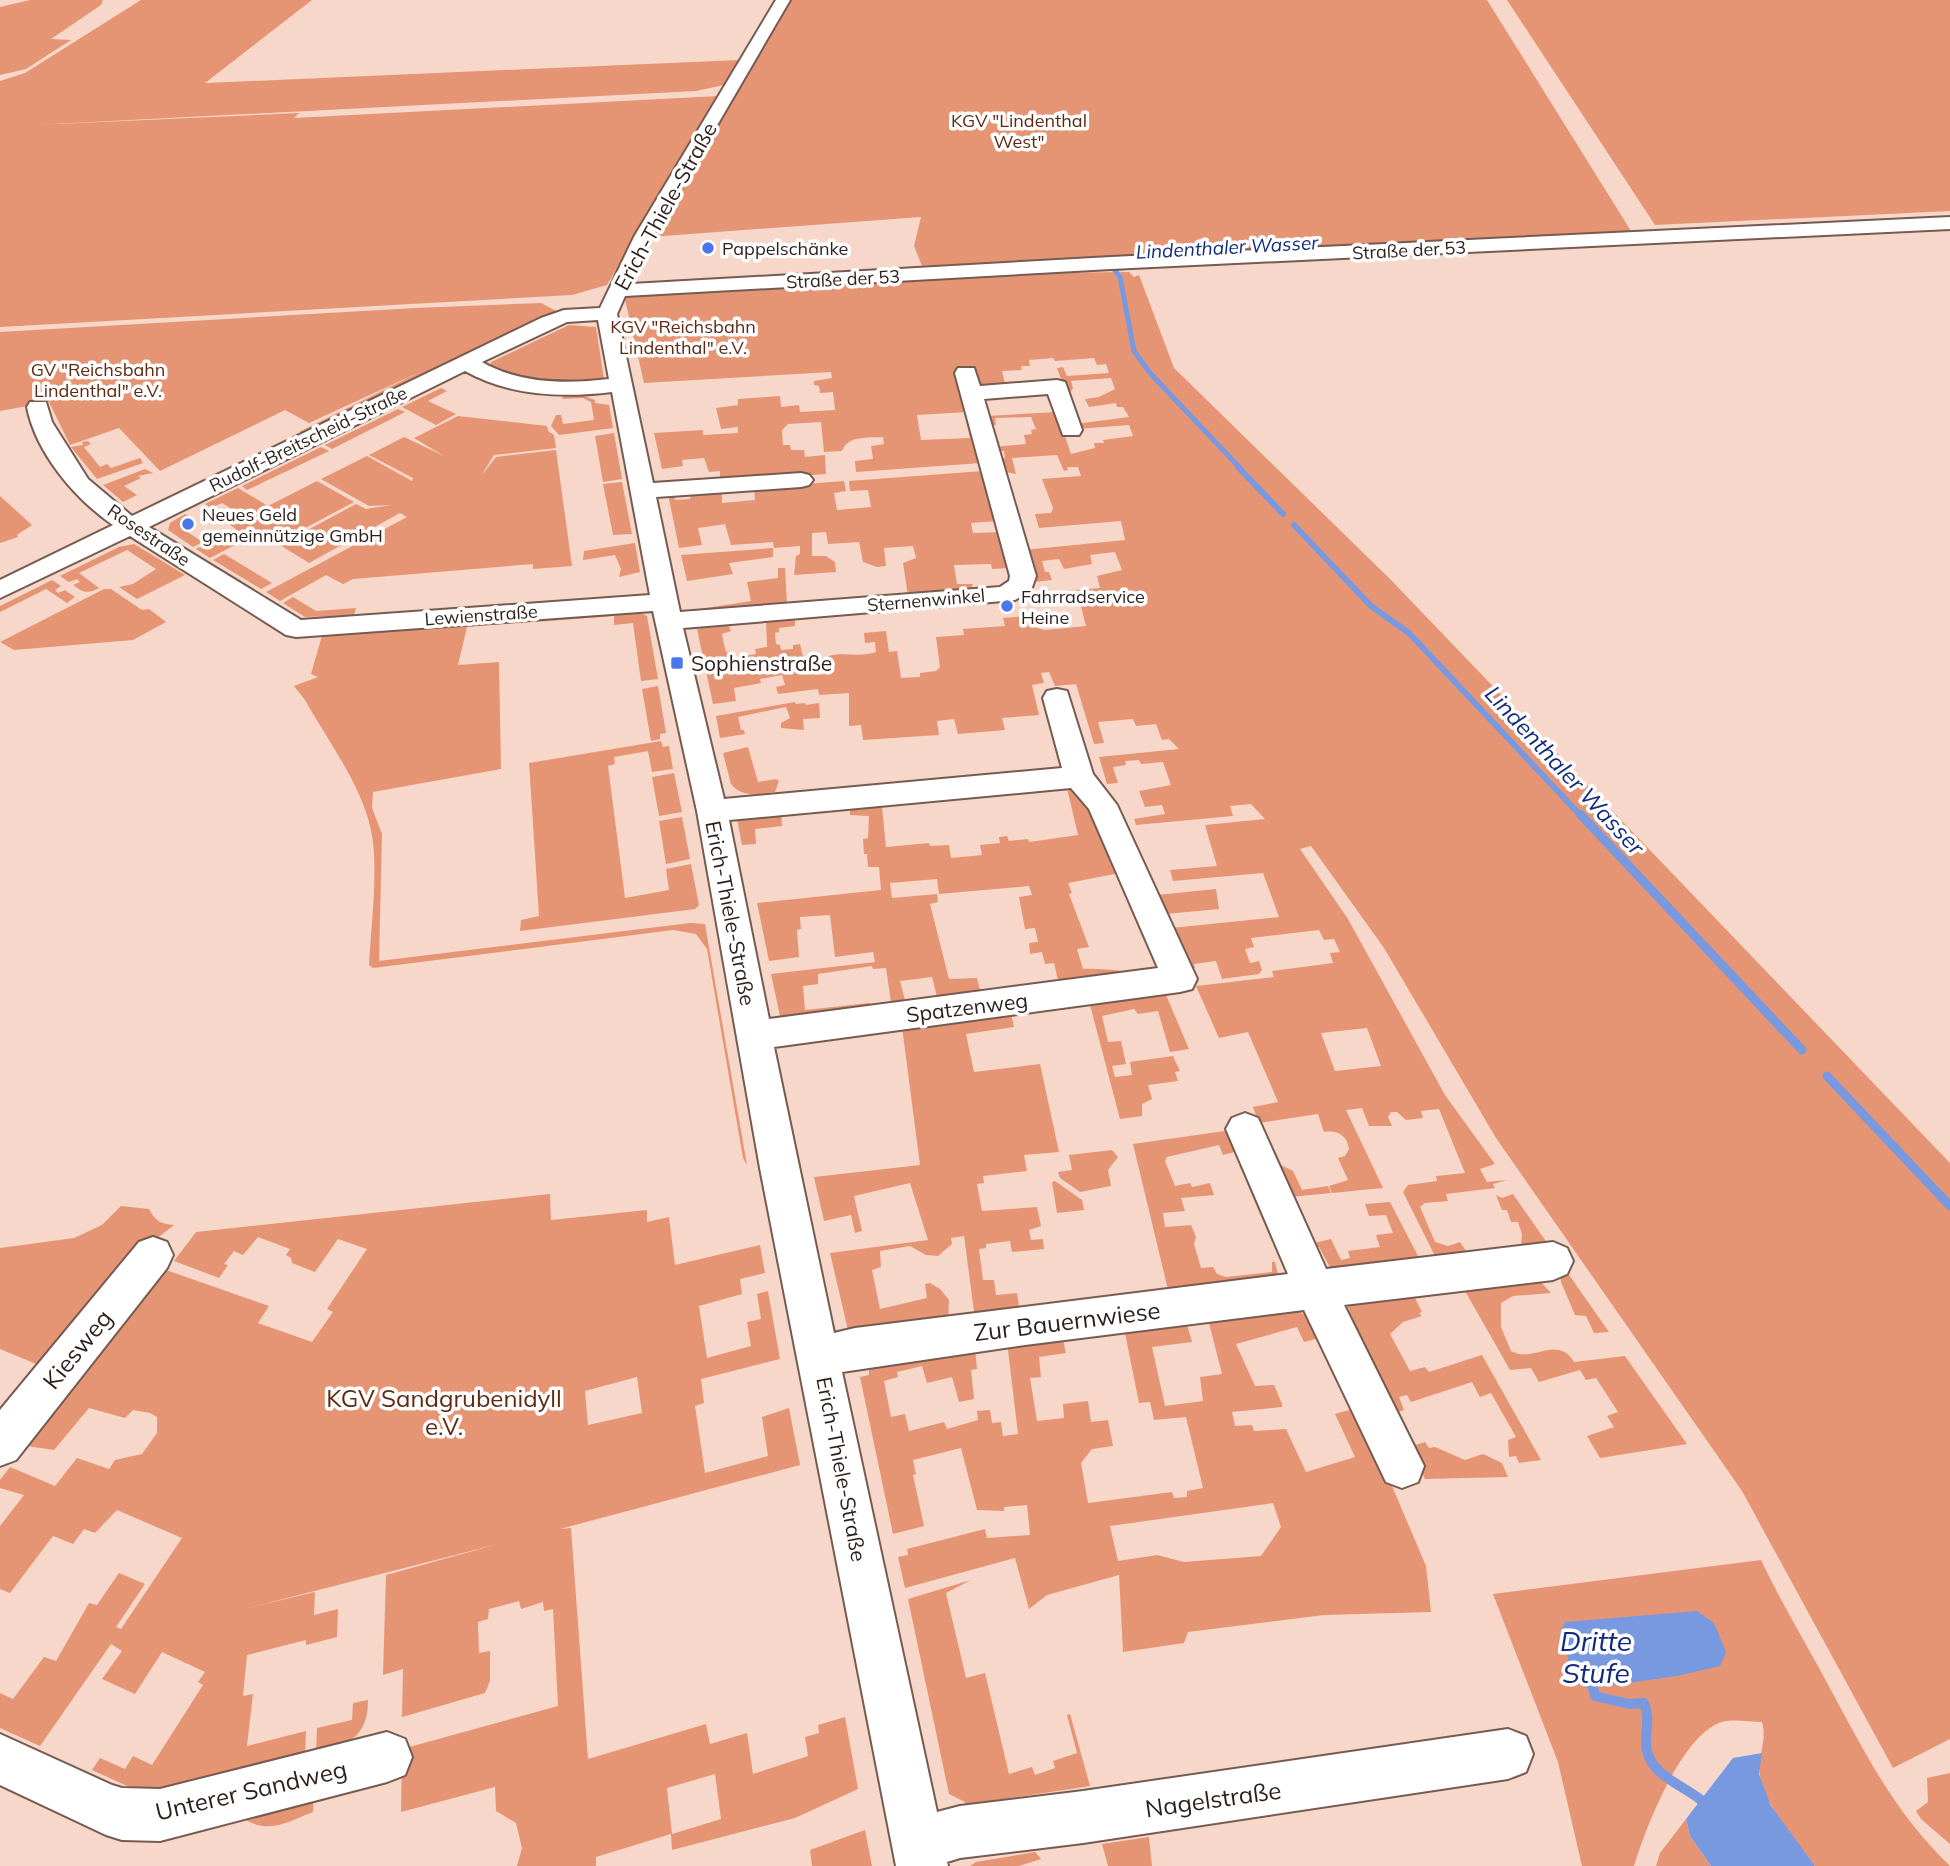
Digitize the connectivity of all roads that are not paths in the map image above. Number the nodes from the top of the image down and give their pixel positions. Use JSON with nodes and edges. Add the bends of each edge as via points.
{"nodes":[{"id":1,"x":783,"y":0,"type":"edge"},
{"id":2,"x":1950,"y":223,"type":"edge"},
{"id":3,"x":617,"y":290,"type":"junction"},
{"id":4,"x":607,"y":314,"type":"junction"},
{"id":5,"x":466,"y":362,"type":"junction"},
{"id":6,"x":621,"y":384,"type":"junction"},
{"id":7,"x":38,"y":407,"type":"dead end"},
{"id":8,"x":1071,"y":430,"type":"dead end"},
{"id":9,"x":802,"y":480,"type":"dead end"},
{"id":10,"x":642,"y":491,"type":"junction"},
{"id":11,"x":131,"y":526,"type":"junction"},
{"id":12,"x":0,"y":590,"type":"edge"},
{"id":13,"x":668,"y":611,"type":"junction"},
{"id":14,"x":296,"y":629,"type":"joint"},
{"id":15,"x":1057,"y":698,"type":"dead end"},
{"id":16,"x":1079,"y":777,"type":"junction"},
{"id":17,"x":712,"y":811,"type":"junction"},
{"id":18,"x":754,"y":1035,"type":"junction"},
{"id":19,"x":1245,"y":1129,"type":"dead end"},
{"id":20,"x":153,"y":1255,"type":"dead end"},
{"id":21,"x":1553,"y":1261,"type":"dead end"},
{"id":22,"x":1315,"y":1290,"type":"junction"},
{"id":23,"x":819,"y":1357,"type":"junction"},
{"id":24,"x":0,"y":1444,"type":"edge"},
{"id":25,"x":1402,"y":1466,"type":"dead end"},
{"id":26,"x":1508,"y":1754,"type":"dead end"},
{"id":27,"x":387,"y":1757,"type":"dead end"},
{"id":28,"x":0,"y":1759,"type":"edge"},
{"id":29,"x":920,"y":1855,"type":"edge"}],
"edges":[{"from":1,"to":3,"type":"street","name":"Erich-Thiele-Straße","via":[[643,237]]},
{"from":2,"to":3,"type":"street","name":"Straße der 53"},
{"from":3,"to":4,"type":"street","name":"Erich-Thiele-Straße"},
{"from":4,"to":5,"type":"street","name":"Rudolf-Breitscheid-Straße","via":[[564,316]]},
{"from":4,"to":6,"type":"street","name":"Erich-Thiele-Straße"},
{"from":5,"to":6,"type":"street","via":[[486,376],[514,383],[572,388]]},
{"from":5,"to":11,"type":"street","name":"Rudolf-Breitscheid-Straße"},
{"from":6,"to":10,"type":"street","name":"Erich-Thiele-Straße"},
{"from":7,"to":11,"type":"street","name":"Rosestraße","via":[[47,435],[80,484]]},
{"from":8,"to":13,"type":"street","name":"Sternenwinkel","via":[[1054,378],[969,383],[1023,576],[1015,591]]},
{"from":9,"to":10,"type":"street"},
{"from":10,"to":13,"type":"street","name":"Erich-Thiele-Straße"},
{"from":11,"to":12,"type":"street","name":"Rudolf-Breitscheid-Straße"},
{"from":11,"to":14,"type":"street","name":"Rosestraße"},
{"from":13,"to":14,"type":"street","name":"Lewienstraße"},
{"from":13,"to":17,"type":"street","name":"Erich-Thiele-Straße"},
{"from":15,"to":16,"type":"street"},
{"from":16,"to":17,"type":"street"},
{"from":16,"to":18,"type":"street","name":"Spatzenweg","via":[[1102,805],[1180,979]]},
{"from":17,"to":18,"type":"street","name":"Erich-Thiele-Straße"},
{"from":18,"to":23,"type":"street","name":"Erich-Thiele-Straße"},
{"from":19,"to":22,"type":"street"},
{"from":20,"to":24,"type":"street","name":"Kiesweg"},
{"from":21,"to":22,"type":"street","name":"Zur Bauernwiese"},
{"from":22,"to":23,"type":"street","name":"Zur Bauernwiese","via":[[1025,1325]]},
{"from":22,"to":25,"type":"street"},
{"from":23,"to":29,"type":"street","name":"Erich-Thiele-Straße"},
{"from":26,"to":29,"type":"street","name":"Nagelstraße","via":[[960,1832]]},
{"from":27,"to":28,"type":"street","name":"Unterer Sandweg","via":[[160,1815],[106,1809]]}]}
